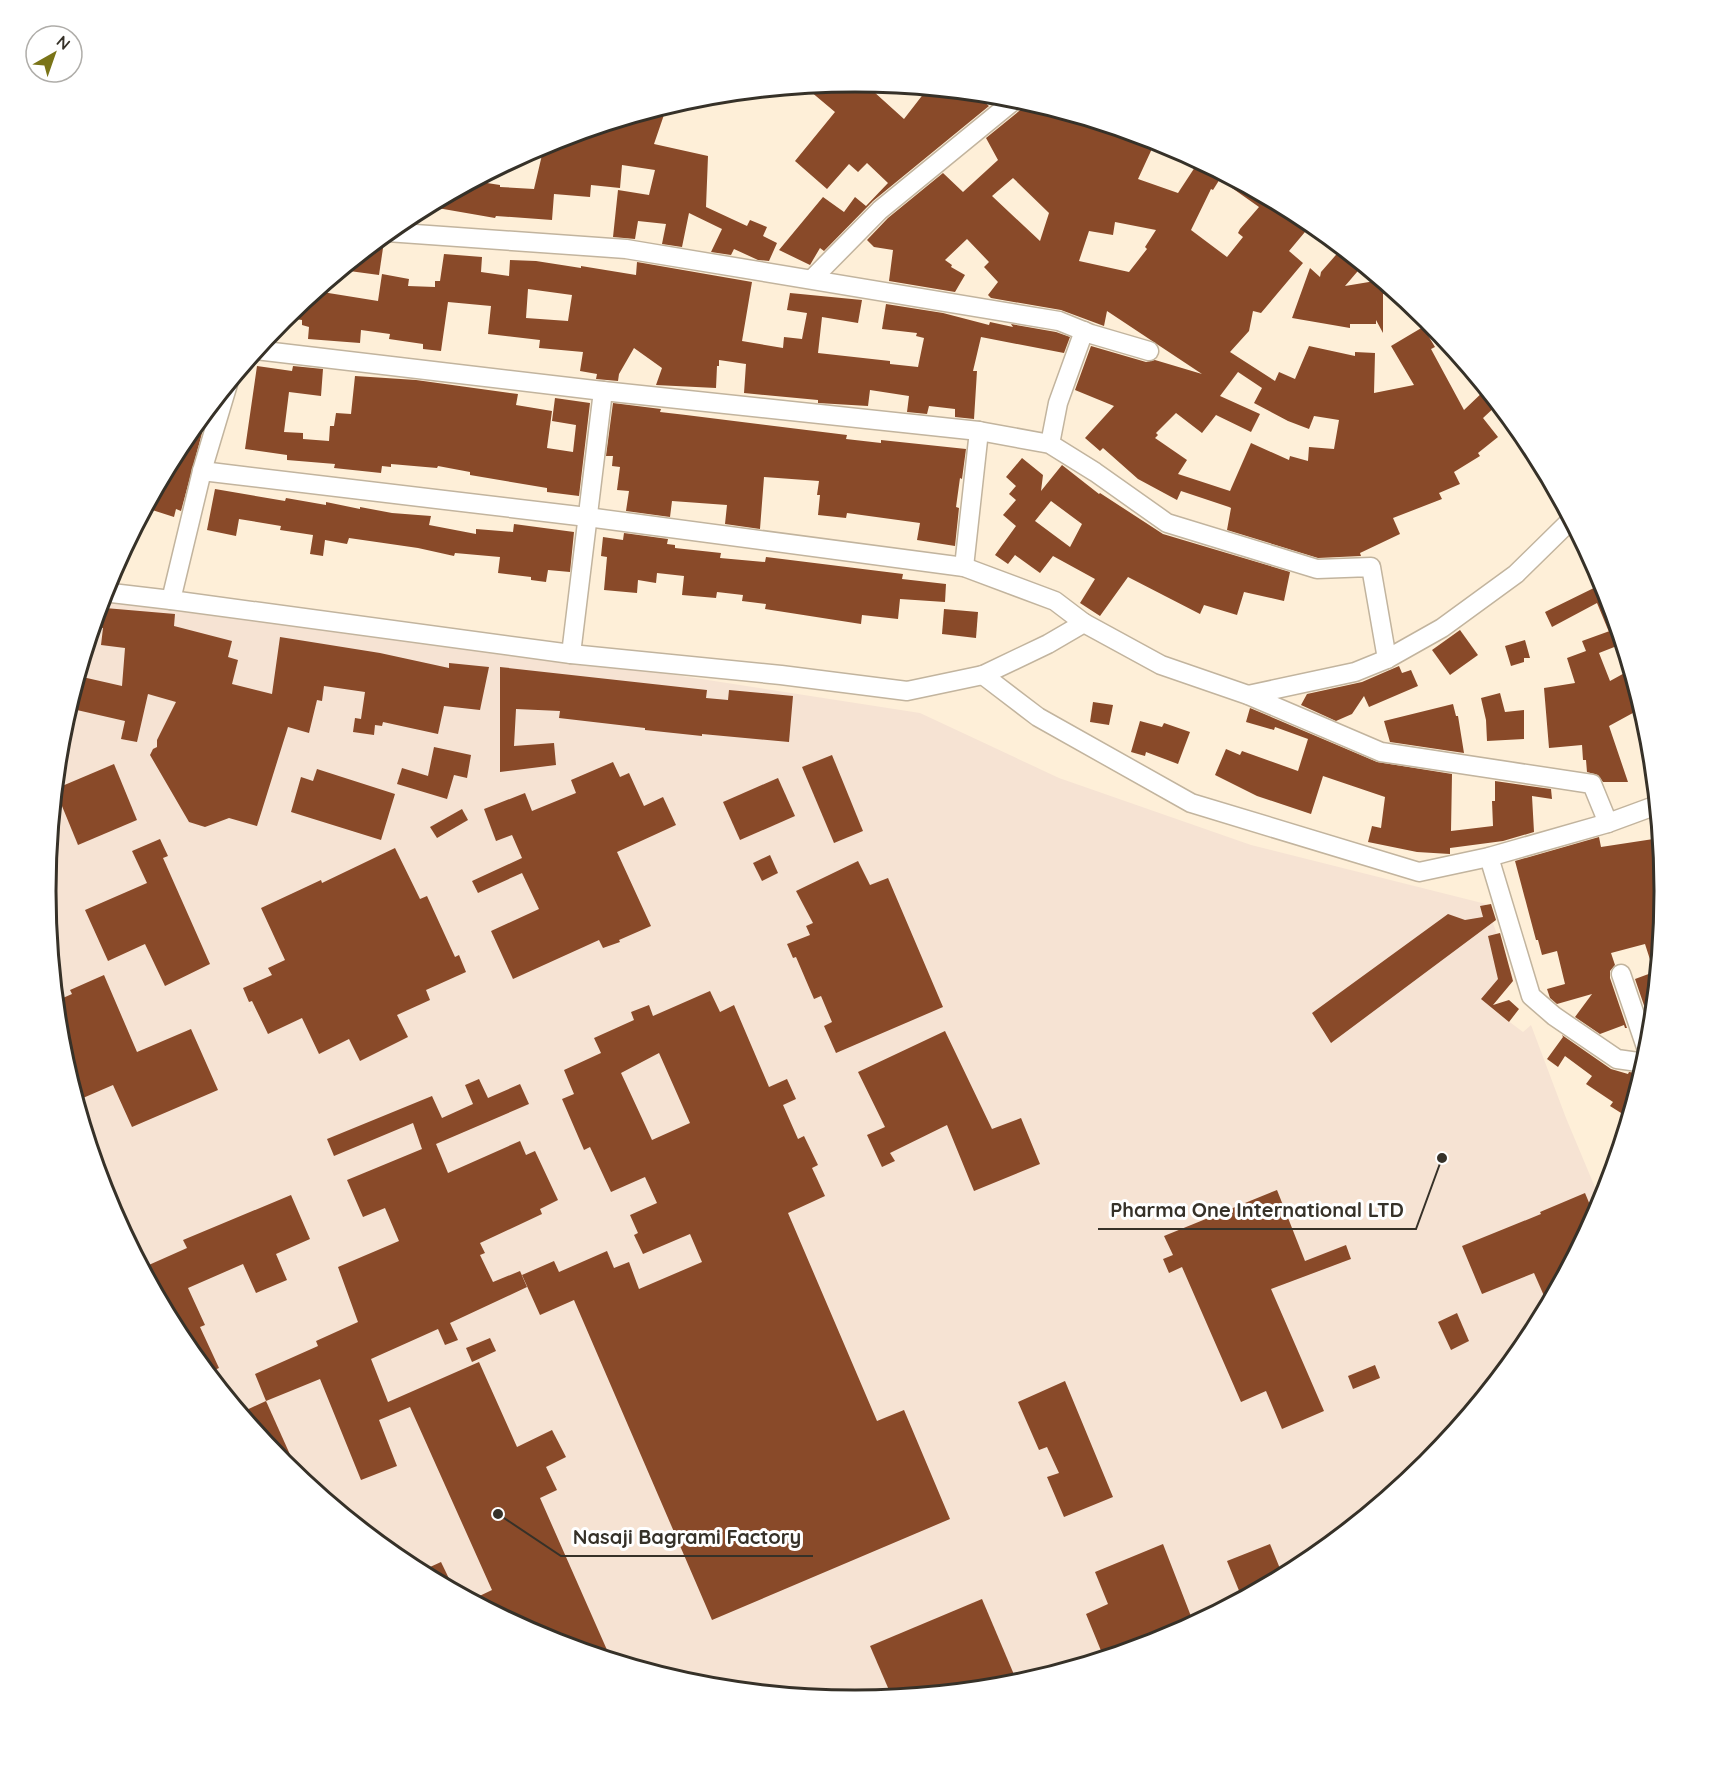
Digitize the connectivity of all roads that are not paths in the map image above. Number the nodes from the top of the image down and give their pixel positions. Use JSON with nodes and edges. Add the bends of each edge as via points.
{"nodes":[{"id":1,"x":1007,"y":106,"type":"edge"},
{"id":2,"x":401,"y":233,"type":"edge"},
{"id":3,"x":812,"y":279,"type":"junction"},
{"id":4,"x":1084,"y":331,"type":"junction"},
{"id":5,"x":266,"y":351,"type":"edge"},
{"id":6,"x":1149,"y":351,"type":"dead end"},
{"id":7,"x":603,"y":391,"type":"junction"},
{"id":8,"x":223,"y":402,"type":"edge"},
{"id":9,"x":979,"y":431,"type":"junction"},
{"id":10,"x":1050,"y":444,"type":"junction"},
{"id":11,"x":202,"y":471,"type":"junction"},
{"id":12,"x":587,"y":517,"type":"junction"},
{"id":13,"x":1566,"y":525,"type":"edge"},
{"id":14,"x":964,"y":567,"type":"junction"},
{"id":15,"x":113,"y":593,"type":"edge"},
{"id":16,"x":171,"y":600,"type":"junction"},
{"id":17,"x":1084,"y":623,"type":"junction"},
{"id":18,"x":571,"y":654,"type":"junction"},
{"id":19,"x":1387,"y":659,"type":"junction"},
{"id":20,"x":983,"y":675,"type":"junction"},
{"id":21,"x":1248,"y":695,"type":"junction"},
{"id":22,"x":1650,"y":808,"type":"edge"},
{"id":23,"x":1608,"y":823,"type":"junction"},
{"id":24,"x":1489,"y":857,"type":"junction"},
{"id":25,"x":1621,"y":974,"type":"dead end"},
{"id":26,"x":1641,"y":1034,"type":"edge"},
{"id":27,"x":1636,"y":1062,"type":"edge"}],
"edges":[{"from":1,"to":3,"type":"street","via":[[880,210]]},
{"from":2,"to":3,"type":"street","via":[[626,249]]},
{"from":3,"to":4,"type":"street","via":[[1059,321]]},
{"from":4,"to":6,"type":"street"},
{"from":4,"to":10,"type":"street","via":[[1058,403]]},
{"from":5,"to":7,"type":"street"},
{"from":7,"to":9,"type":"street"},
{"from":7,"to":12,"type":"street"},
{"from":8,"to":11,"type":"street"},
{"from":9,"to":10,"type":"street"},
{"from":9,"to":14,"type":"street"},
{"from":10,"to":19,"type":"street","via":[[1167,523],[1317,569],[1371,567]]},
{"from":11,"to":12,"type":"street"},
{"from":11,"to":16,"type":"street"},
{"from":12,"to":14,"type":"street"},
{"from":12,"to":18,"type":"street"},
{"from":13,"to":19,"type":"street","via":[[1516,574],[1442,628]]},
{"from":14,"to":17,"type":"street","via":[[1055,601]]},
{"from":15,"to":16,"type":"street"},
{"from":16,"to":18,"type":"street"},
{"from":17,"to":20,"type":"street"},
{"from":17,"to":21,"type":"street","via":[[1161,665]]},
{"from":18,"to":20,"type":"street","via":[[908,691]]},
{"from":19,"to":21,"type":"street","via":[[1354,672]]},
{"from":20,"to":24,"type":"street","via":[[1038,717],[1191,803],[1419,872]]},
{"from":21,"to":23,"type":"street","via":[[1382,752],[1592,784]]},
{"from":22,"to":23,"type":"street"},
{"from":23,"to":24,"type":"street"},
{"from":24,"to":27,"type":"street","via":[[1532,996],[1617,1059]]},
{"from":25,"to":26,"type":"street"}]}
